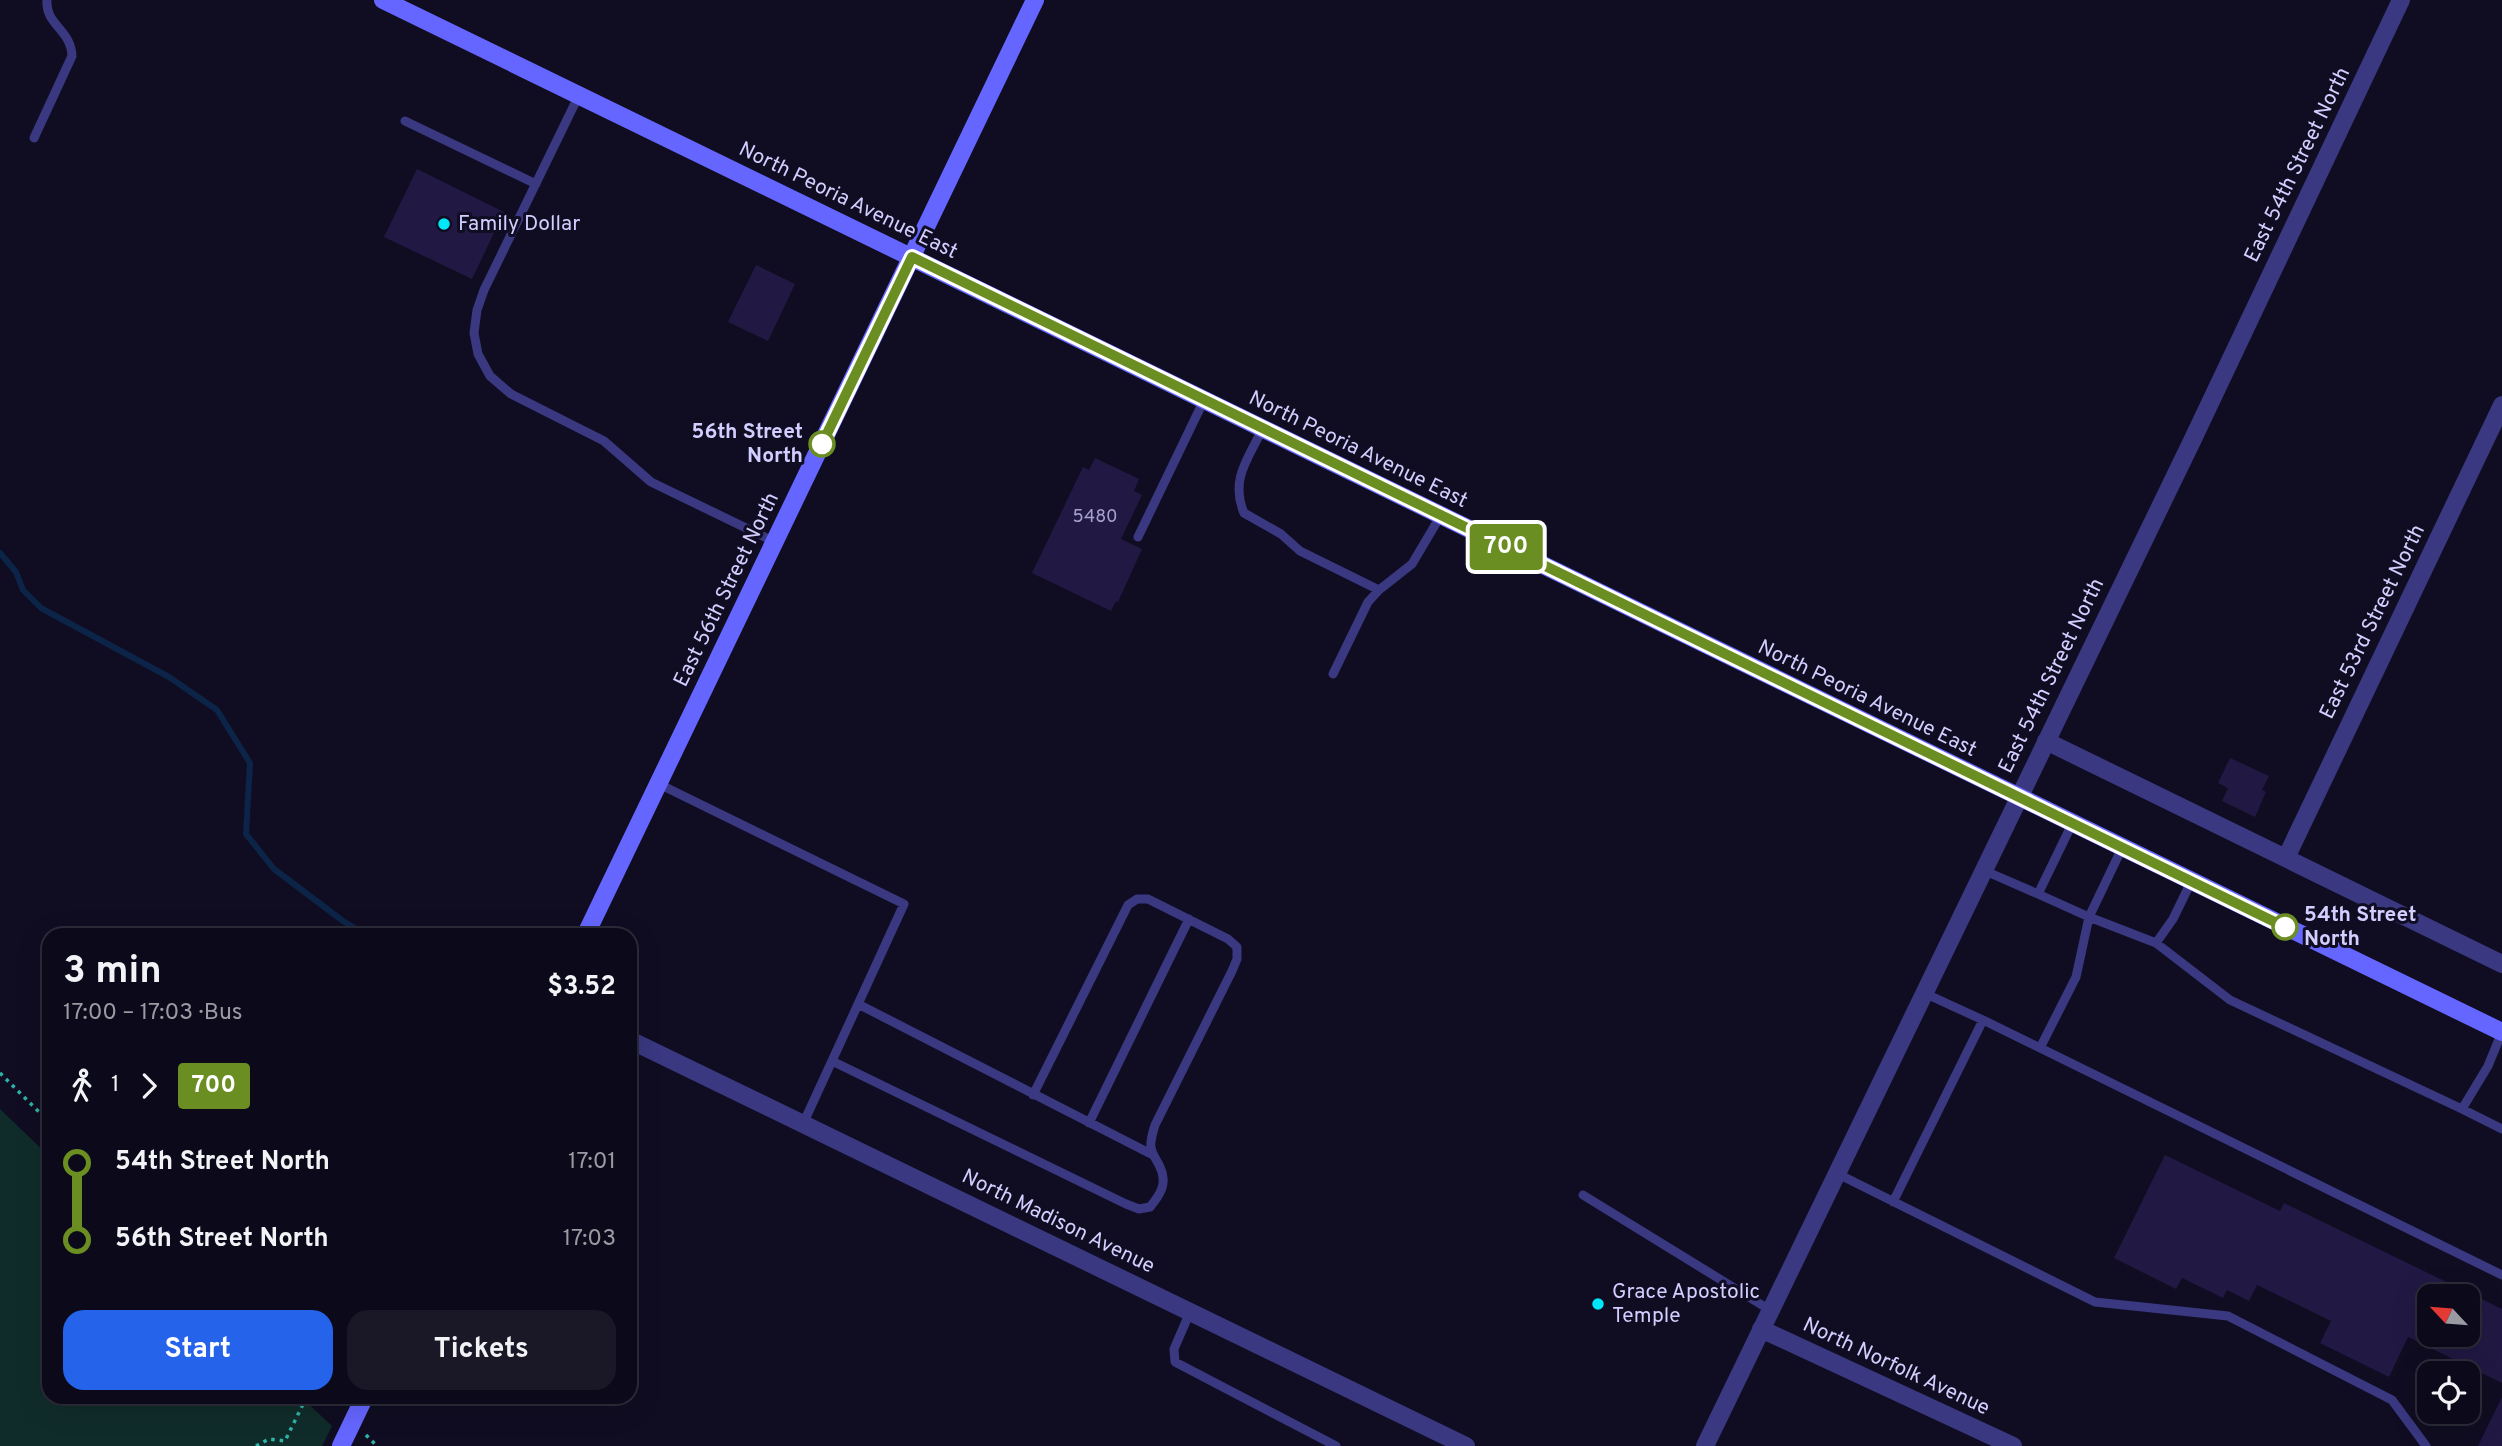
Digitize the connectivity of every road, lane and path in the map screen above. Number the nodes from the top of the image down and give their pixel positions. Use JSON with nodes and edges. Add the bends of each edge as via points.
{"nodes":[{"id":1,"x":47,"y":0,"type":"edge"},
{"id":2,"x":383,"y":0,"type":"edge"},
{"id":3,"x":1035,"y":0,"type":"edge"},
{"id":4,"x":2401,"y":0,"type":"edge"},
{"id":5,"x":579,"y":95,"type":"junction"},
{"id":6,"x":405,"y":121,"type":"dead end"},
{"id":7,"x":34,"y":138,"type":"dead end"},
{"id":8,"x":536,"y":184,"type":"junction"},
{"id":9,"x":912,"y":257,"type":"junction"},
{"id":10,"x":1204,"y":400,"type":"junction"},
{"id":11,"x":2502,"y":405,"type":"edge"},
{"id":12,"x":1263,"y":428,"type":"junction"},
{"id":13,"x":1441,"y":516,"type":"junction"},
{"id":14,"x":1138,"y":537,"type":"dead end"},
{"id":15,"x":775,"y":542,"type":"junction"},
{"id":16,"x":1379,"y":590,"type":"junction"},
{"id":17,"x":1333,"y":674,"type":"dead end"},
{"id":18,"x":2046,"y":741,"type":"junction"},
{"id":19,"x":659,"y":784,"type":"junction"},
{"id":20,"x":2018,"y":798,"type":"junction"},
{"id":21,"x":2072,"y":824,"type":"junction"},
{"id":22,"x":2122,"y":848,"type":"junction"},
{"id":23,"x":2286,"y":858,"type":"junction"},
{"id":24,"x":1983,"y":870,"type":"junction"},
{"id":25,"x":2191,"y":882,"type":"junction"},
{"id":26,"x":2038,"y":894,"type":"junction"},
{"id":27,"x":2089,"y":917,"type":"junction"},
{"id":28,"x":1189,"y":919,"type":"junction"},
{"id":29,"x":589,"y":928,"type":"edge"},
{"id":30,"x":2156,"y":943,"type":"junction"},
{"id":31,"x":2502,"y":964,"type":"edge"},
{"id":32,"x":1923,"y":993,"type":"junction"},
{"id":33,"x":858,"y":1004,"type":"junction"},
{"id":34,"x":1983,"y":1020,"type":"junction"},
{"id":35,"x":2502,"y":1032,"type":"edge"},
{"id":36,"x":637,"y":1043,"type":"edge"},
{"id":37,"x":2040,"y":1048,"type":"junction"},
{"id":38,"x":832,"y":1061,"type":"junction"},
{"id":39,"x":0,"y":1073,"type":"edge"},
{"id":40,"x":1033,"y":1095,"type":"junction"},
{"id":41,"x":2462,"y":1109,"type":"junction"},
{"id":42,"x":42,"y":1115,"type":"edge"},
{"id":43,"x":803,"y":1124,"type":"junction"},
{"id":44,"x":1089,"y":1124,"type":"junction"},
{"id":45,"x":2502,"y":1129,"type":"edge"},
{"id":46,"x":1153,"y":1155,"type":"junction"},
{"id":47,"x":1836,"y":1174,"type":"junction"},
{"id":48,"x":1583,"y":1195,"type":"dead end"},
{"id":49,"x":1893,"y":1202,"type":"junction"},
{"id":50,"x":2502,"y":1275,"type":"edge"},
{"id":51,"x":1770,"y":1310,"type":"junction"},
{"id":52,"x":1190,"y":1312,"type":"junction"},
{"id":53,"x":1761,"y":1329,"type":"junction"},
{"id":54,"x":303,"y":1404,"type":"edge"},
{"id":55,"x":334,"y":1404,"type":"edge"},
{"id":56,"x":361,"y":1404,"type":"edge"},
{"id":57,"x":344,"y":1414,"type":"dead end"},
{"id":58,"x":361,"y":1430,"type":"dead end"},
{"id":59,"x":256,"y":1446,"type":"edge"},
{"id":60,"x":341,"y":1446,"type":"edge"},
{"id":61,"x":377,"y":1446,"type":"edge"},
{"id":62,"x":1336,"y":1446,"type":"edge"},
{"id":63,"x":1466,"y":1446,"type":"edge"},
{"id":64,"x":1705,"y":1446,"type":"edge"},
{"id":65,"x":2010,"y":1446,"type":"edge"},
{"id":66,"x":2426,"y":1446,"type":"edge"}],
"edges":[{"from":1,"to":7,"type":"lane","via":[[49,15],[66,34],[72,56]]},
{"from":2,"to":5,"type":"main road","name":"North Peoria Avenue East"},
{"from":3,"to":9,"type":"main road","name":"East 56th Street North"},
{"from":4,"to":18,"type":"street","name":"East 54th Street North"},
{"from":5,"to":8,"type":"lane"},
{"from":5,"to":9,"type":"main road","name":"North Peoria Avenue East"},
{"from":6,"to":8,"type":"lane"},
{"from":8,"to":15,"type":"lane","via":[[477,310],[474,333],[478,354],[491,376],[511,394],[604,440],[651,482]]},
{"from":9,"to":10,"type":"main road","name":"North Peoria Avenue East"},
{"from":9,"to":15,"type":"main road","name":"East 56th Street North"},
{"from":10,"to":12,"type":"main road","name":"North Peoria Avenue East"},
{"from":10,"to":14,"type":"lane"},
{"from":11,"to":23,"type":"street","name":"East 53rd Street North"},
{"from":12,"to":13,"type":"main road","name":"North Peoria Avenue East"},
{"from":12,"to":16,"type":"lane","via":[[1237,487],[1244,513],[1300,551]]},
{"from":13,"to":16,"type":"lane","via":[[1412,564]]},
{"from":13,"to":20,"type":"main road","name":"North Peoria Avenue East"},
{"from":15,"to":19,"type":"main road","name":"East 56th Street North"},
{"from":16,"to":17,"type":"lane"},
{"from":18,"to":20,"type":"street","name":"East 54th Street North"},
{"from":18,"to":23,"type":"street"},
{"from":19,"to":29,"type":"main road","name":"East 56th Street North"},
{"from":19,"to":33,"type":"lane","via":[[904,904]]},
{"from":20,"to":21,"type":"main road","name":"North Peoria Avenue East"},
{"from":20,"to":24,"type":"street","name":"East 54th Street North"},
{"from":21,"to":22,"type":"main road","name":"North Peoria Avenue East"},
{"from":21,"to":26,"type":"lane"},
{"from":22,"to":25,"type":"main road","name":"North Peoria Avenue East"},
{"from":22,"to":27,"type":"lane"},
{"from":23,"to":31,"type":"street"},
{"from":24,"to":26,"type":"lane"},
{"from":24,"to":32,"type":"street","name":"East 54th Street North"},
{"from":25,"to":30,"type":"lane"},
{"from":25,"to":35,"type":"main road","name":"North Peoria Avenue East"},
{"from":26,"to":27,"type":"lane"},
{"from":27,"to":30,"type":"lane"},
{"from":27,"to":37,"type":"lane","via":[[2076,976]]},
{"from":28,"to":40,"type":"lane","via":[[1148,899],[1128,905]]},
{"from":28,"to":44,"type":"lane"},
{"from":28,"to":46,"type":"lane","via":[[1228,939],[1237,947],[1237,959],[1155,1125],[1150,1143]]},
{"from":30,"to":41,"type":"lane","via":[[2230,1000]]},
{"from":32,"to":34,"type":"lane"},
{"from":32,"to":47,"type":"street","name":"East 54th Street North"},
{"from":33,"to":38,"type":"lane"},
{"from":33,"to":40,"type":"lane"},
{"from":34,"to":37,"type":"lane"},
{"from":34,"to":49,"type":"lane"},
{"from":35,"to":41,"type":"lane"},
{"from":36,"to":43,"type":"street","name":"North Madison Avenue"},
{"from":37,"to":50,"type":"lane"},
{"from":38,"to":43,"type":"lane"},
{"from":38,"to":46,"type":"lane","via":[[1139,1209],[1150,1207],[1164,1181]]},
{"from":39,"to":42,"type":"path"},
{"from":40,"to":44,"type":"lane"},
{"from":41,"to":45,"type":"lane"},
{"from":43,"to":52,"type":"street","name":"North Madison Avenue"},
{"from":44,"to":46,"type":"lane"},
{"from":47,"to":49,"type":"lane"},
{"from":47,"to":51,"type":"street","name":"East 54th Street North"},
{"from":48,"to":51,"type":"lane"},
{"from":49,"to":66,"type":"lane","via":[[2095,1302],[2228,1315],[2392,1400]]},
{"from":51,"to":53,"type":"street","name":"East 54th Street North"},
{"from":52,"to":62,"type":"lane","via":[[1174,1349],[1175,1362]]},
{"from":52,"to":63,"type":"street","name":"North Madison Avenue"},
{"from":53,"to":64,"type":"street","name":"East 54th Street North"},
{"from":53,"to":65,"type":"street","name":"North Norfolk Avenue"},
{"from":54,"to":59,"type":"path","via":[[285,1441],[269,1439]]},
{"from":55,"to":57,"type":"path"},
{"from":56,"to":60,"type":"main road"},
{"from":58,"to":61,"type":"path"}]}
